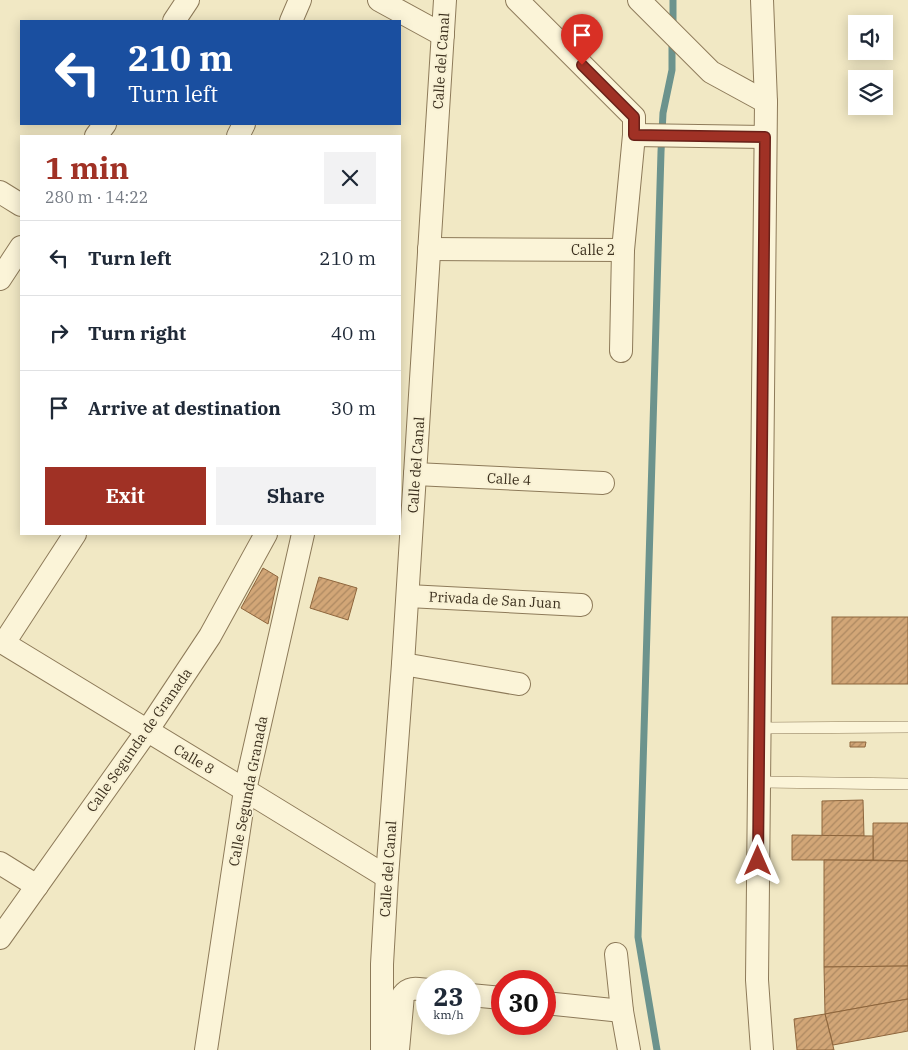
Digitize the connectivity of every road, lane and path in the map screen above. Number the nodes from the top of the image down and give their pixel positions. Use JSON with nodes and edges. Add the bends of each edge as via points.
{"nodes":[{"id":1,"x":188,"y":0,"type":"edge"},
{"id":2,"x":300,"y":0,"type":"edge"},
{"id":3,"x":379,"y":0,"type":"edge"},
{"id":4,"x":445,"y":0,"type":"edge"},
{"id":5,"x":517,"y":0,"type":"edge"},
{"id":6,"x":639,"y":0,"type":"edge"},
{"id":7,"x":762,"y":0,"type":"edge"},
{"id":8,"x":175,"y":20,"type":"edge"},
{"id":9,"x":291,"y":20,"type":"edge"},
{"id":10,"x":443,"y":35,"type":"junction"},
{"id":11,"x":766,"y":102,"type":"junction"},
{"id":12,"x":639,"y":129,"type":"junction"},
{"id":13,"x":765,"y":137,"type":"junction"},
{"id":14,"x":0,"y":192,"type":"edge"},
{"id":15,"x":20,"y":204,"type":"edge"},
{"id":16,"x":20,"y":249,"type":"edge"},
{"id":17,"x":430,"y":249,"type":"junction"},
{"id":18,"x":623,"y":250,"type":"junction"},
{"id":19,"x":0,"y":279,"type":"edge"},
{"id":20,"x":621,"y":351,"type":"dead end"},
{"id":21,"x":409,"y":436,"type":"edge"},
{"id":22,"x":415,"y":474,"type":"junction"},
{"id":23,"x":603,"y":483,"type":"dead end"},
{"id":24,"x":74,"y":535,"type":"edge"},
{"id":25,"x":265,"y":535,"type":"edge"},
{"id":26,"x":302,"y":535,"type":"edge"},
{"id":27,"x":408,"y":596,"type":"junction"},
{"id":28,"x":581,"y":605,"type":"dead end"},
{"id":29,"x":2,"y":642,"type":"edge"},
{"id":30,"x":403,"y":664,"type":"junction"},
{"id":31,"x":520,"y":684,"type":"dead end"},
{"id":32,"x":908,"y":727,"type":"edge"},
{"id":33,"x":759,"y":728,"type":"junction"},
{"id":34,"x":147,"y":731,"type":"junction"},
{"id":35,"x":759,"y":782,"type":"junction"},
{"id":36,"x":908,"y":784,"type":"edge"},
{"id":37,"x":245,"y":790,"type":"junction"},
{"id":38,"x":0,"y":862,"type":"edge"},
{"id":39,"x":387,"y":877,"type":"junction"},
{"id":40,"x":37,"y":886,"type":"junction"},
{"id":41,"x":0,"y":938,"type":"edge"},
{"id":42,"x":616,"y":954,"type":"dead end"},
{"id":43,"x":416,"y":990,"type":"edge"},
{"id":44,"x":556,"y":1004,"type":"edge"},
{"id":45,"x":622,"y":1011,"type":"junction"},
{"id":46,"x":206,"y":1050,"type":"edge"},
{"id":47,"x":382,"y":1050,"type":"edge"},
{"id":48,"x":398,"y":1050,"type":"edge"},
{"id":49,"x":629,"y":1050,"type":"edge"},
{"id":50,"x":762,"y":1050,"type":"edge"}],
"edges":[{"from":1,"to":8,"type":"street"},
{"from":2,"to":9,"type":"street"},
{"from":3,"to":10,"type":"street"},
{"from":4,"to":10,"type":"street","name":"Calle del Canal"},
{"from":5,"to":12,"type":"street"},
{"from":6,"to":11,"type":"street","via":[[711,72]]},
{"from":7,"to":11,"type":"street"},
{"from":10,"to":17,"type":"street","name":"Calle del Canal"},
{"from":11,"to":13,"type":"street"},
{"from":12,"to":13,"type":"street","via":[[674,135]]},
{"from":12,"to":18,"type":"street","name":"Calle 2"},
{"from":13,"to":33,"type":"street"},
{"from":14,"to":15,"type":"street"},
{"from":16,"to":19,"type":"street"},
{"from":17,"to":18,"type":"street","name":"Calle 2"},
{"from":17,"to":21,"type":"street","name":"Calle del Canal"},
{"from":18,"to":20,"type":"street"},
{"from":21,"to":22,"type":"street","name":"Calle del Canal"},
{"from":22,"to":23,"type":"street","name":"Calle 4"},
{"from":22,"to":27,"type":"street","name":"Calle del Canal"},
{"from":24,"to":29,"type":"street"},
{"from":25,"to":34,"type":"street","name":"Calle Segunda de Granada","via":[[210,636]]},
{"from":26,"to":37,"type":"street","name":"Calle Segunda Granada"},
{"from":27,"to":28,"type":"street","name":"Privada de San Juan"},
{"from":27,"to":30,"type":"street","name":"Calle del Canal"},
{"from":29,"to":34,"type":"street","name":"Calle 8"},
{"from":30,"to":31,"type":"street"},
{"from":30,"to":39,"type":"street","name":"Calle del Canal"},
{"from":32,"to":33,"type":"lane"},
{"from":33,"to":35,"type":"street"},
{"from":34,"to":37,"type":"street","name":"Calle 8"},
{"from":34,"to":40,"type":"street","name":"Calle Segunda de Granada"},
{"from":35,"to":36,"type":"lane"},
{"from":35,"to":50,"type":"street","via":[[757,980]]},
{"from":37,"to":39,"type":"street","name":"Calle 8"},
{"from":37,"to":46,"type":"street","name":"Calle Segunda Granada"},
{"from":38,"to":40,"type":"street"},
{"from":39,"to":47,"type":"street","name":"Calle del Canal"},
{"from":40,"to":41,"type":"street","name":"Calle Segunda de Granada"},
{"from":42,"to":45,"type":"street"},
{"from":43,"to":48,"type":"street","via":[[403,995]]},
{"from":44,"to":45,"type":"street"},
{"from":45,"to":49,"type":"street"}]}
